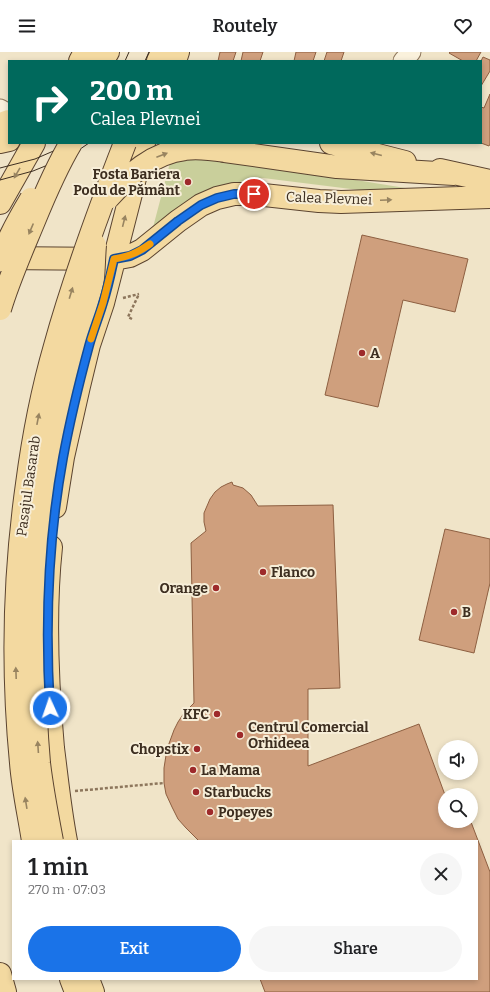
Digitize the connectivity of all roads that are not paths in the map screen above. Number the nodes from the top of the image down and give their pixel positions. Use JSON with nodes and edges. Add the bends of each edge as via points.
{"nodes":[{"id":1,"x":412,"y":52,"type":"edge"},
{"id":2,"x":404,"y":60,"type":"edge"},
{"id":3,"x":33,"y":144,"type":"edge"},
{"id":4,"x":70,"y":144,"type":"edge"},
{"id":5,"x":125,"y":144,"type":"edge"},
{"id":6,"x":144,"y":144,"type":"edge"},
{"id":7,"x":335,"y":144,"type":"edge"},
{"id":8,"x":220,"y":147,"type":"edge"},
{"id":9,"x":58,"y":167,"type":"junction"},
{"id":10,"x":337,"y":167,"type":"junction"},
{"id":11,"x":454,"y":174,"type":"junction"},
{"id":12,"x":490,"y":181,"type":"edge"},
{"id":13,"x":490,"y":196,"type":"edge"},
{"id":14,"x":0,"y":203,"type":"edge"},
{"id":15,"x":99,"y":211,"type":"junction"},
{"id":16,"x":0,"y":259,"type":"edge"},
{"id":17,"x":114,"y":259,"type":"junction"},
{"id":18,"x":0,"y":309,"type":"edge"},
{"id":19,"x":33,"y":840,"type":"edge"},
{"id":20,"x":52,"y":840,"type":"edge"},
{"id":21,"x":66,"y":840,"type":"edge"},
{"id":22,"x":0,"y":974,"type":"edge"},
{"id":23,"x":71,"y":980,"type":"edge"},
{"id":24,"x":88,"y":980,"type":"edge"},
{"id":25,"x":103,"y":980,"type":"edge"},
{"id":26,"x":5,"y":992,"type":"edge"},
{"id":27,"x":76,"y":992,"type":"edge"},
{"id":28,"x":92,"y":992,"type":"edge"},
{"id":29,"x":108,"y":992,"type":"edge"}],
"edges":[{"from":1,"to":2,"type":"street"},
{"from":3,"to":14,"type":"main road","one_way":true},
{"from":4,"to":9,"type":"main road","bridge":true},
{"from":5,"to":15,"type":"main road","name":"Pasajul Basarab","bridge":true},
{"from":17,"to":6,"type":"main road","one_way":true},
{"from":11,"to":7,"type":"main road","one_way":true},
{"from":8,"to":10,"type":"main road"},
{"from":15,"to":8,"type":"main road","one_way":true,"bridge":true,"via":[[131,175],[154,158],[186,149]]},
{"from":9,"to":16,"type":"main road","bridge":true,"via":[[34,195],[19,218]]},
{"from":9,"to":18,"type":"main road","one_way":true,"bridge":true},
{"from":10,"to":11,"type":"main road"},
{"from":10,"to":13,"type":"main road","name":"Calea Plevnei"},
{"from":11,"to":12,"type":"main road"},
{"from":17,"to":13,"type":"main road","name":"Calea Plevnei","one_way":true,"via":[[130,256],[142,250],[201,205],[234,194],[341,202]]},
{"from":19,"to":15,"type":"main road","name":"Pasajul Basarab","one_way":true,"bridge":true,"via":[[21,764],[15,665],[21,540],[31,459],[54,347]]},
{"from":20,"to":15,"type":"main road","one_way":true,"bridge":true,"via":[[39,764],[35,690],[39,550],[58,418],[93,279]]},
{"from":16,"to":17,"type":"main road","name":"Calea Plevnei"},
{"from":17,"to":21,"type":"main road","via":[[89,345],[70,426],[58,486],[50,559],[48,683],[58,792]]},
{"from":22,"to":26,"type":"main road"},
{"from":23,"to":27,"type":"main road"},
{"from":24,"to":28,"type":"main road"},
{"from":25,"to":29,"type":"main road"}]}
